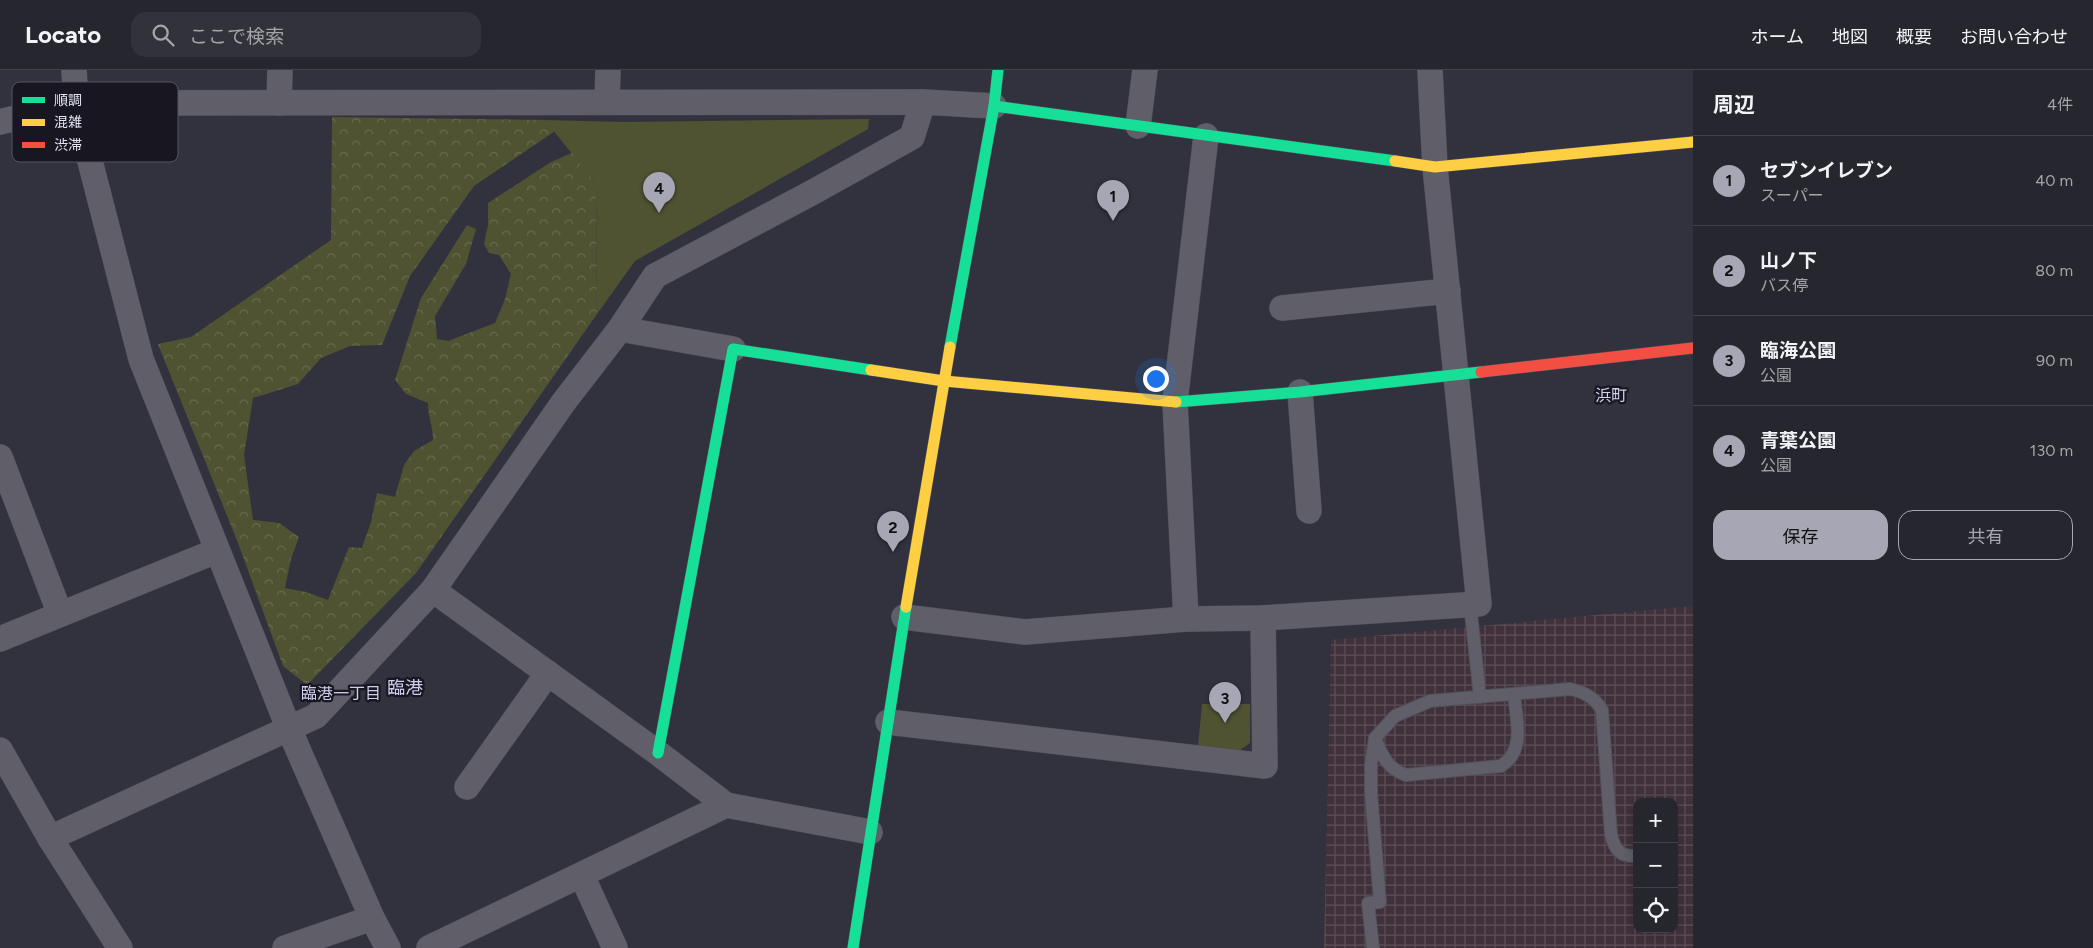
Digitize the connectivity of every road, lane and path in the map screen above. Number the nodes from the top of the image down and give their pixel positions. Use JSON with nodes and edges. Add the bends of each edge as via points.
{"nodes":[{"id":1,"x":280,"y":70,"type":"edge"},
{"id":2,"x":608,"y":70,"type":"edge"},
{"id":3,"x":998,"y":70,"type":"edge"},
{"id":4,"x":1145,"y":70,"type":"edge"},
{"id":5,"x":1430,"y":70,"type":"edge"},
{"id":6,"x":607,"y":102,"type":"junction"},
{"id":7,"x":922,"y":102,"type":"junction"},
{"id":8,"x":178,"y":103,"type":"edge"},
{"id":9,"x":279,"y":103,"type":"junction"},
{"id":10,"x":994,"y":106,"type":"junction"},
{"id":11,"x":1138,"y":126,"type":"junction"},
{"id":12,"x":1206,"y":136,"type":"junction"},
{"id":13,"x":1693,"y":142,"type":"edge"},
{"id":14,"x":91,"y":162,"type":"edge"},
{"id":15,"x":1435,"y":167,"type":"junction"},
{"id":16,"x":1448,"y":291,"type":"junction"},
{"id":17,"x":1282,"y":308,"type":"dead end"},
{"id":18,"x":620,"y":329,"type":"junction"},
{"id":19,"x":1693,"y":348,"type":"edge"},
{"id":20,"x":733,"y":350,"type":"junction"},
{"id":21,"x":1456,"y":374,"type":"junction"},
{"id":22,"x":944,"y":381,"type":"junction"},
{"id":23,"x":1300,"y":392,"type":"junction"},
{"id":24,"x":1174,"y":402,"type":"junction"},
{"id":25,"x":0,"y":457,"type":"edge"},
{"id":26,"x":1309,"y":511,"type":"dead end"},
{"id":27,"x":216,"y":550,"type":"junction"},
{"id":28,"x":433,"y":590,"type":"junction"},
{"id":29,"x":1470,"y":604,"type":"junction"},
{"id":30,"x":60,"y":614,"type":"junction"},
{"id":31,"x":904,"y":617,"type":"junction"},
{"id":32,"x":1263,"y":618,"type":"junction"},
{"id":33,"x":1186,"y":619,"type":"junction"},
{"id":34,"x":0,"y":639,"type":"edge"},
{"id":35,"x":548,"y":673,"type":"junction"},
{"id":36,"x":1514,"y":694,"type":"junction"},
{"id":37,"x":1480,"y":697,"type":"junction"},
{"id":38,"x":888,"y":722,"type":"junction"},
{"id":39,"x":289,"y":729,"type":"junction"},
{"id":40,"x":1375,"y":738,"type":"junction"},
{"id":41,"x":0,"y":750,"type":"edge"},
{"id":42,"x":658,"y":753,"type":"junction"},
{"id":43,"x":467,"y":787,"type":"dead end"},
{"id":44,"x":726,"y":805,"type":"junction"},
{"id":45,"x":870,"y":832,"type":"junction"},
{"id":46,"x":50,"y":838,"type":"junction"},
{"id":47,"x":1633,"y":855,"type":"edge"},
{"id":48,"x":582,"y":876,"type":"junction"},
{"id":49,"x":372,"y":918,"type":"junction"},
{"id":50,"x":120,"y":948,"type":"edge"},
{"id":51,"x":286,"y":948,"type":"edge"},
{"id":52,"x":388,"y":948,"type":"edge"},
{"id":53,"x":430,"y":948,"type":"edge"},
{"id":54,"x":614,"y":948,"type":"edge"},
{"id":55,"x":852,"y":948,"type":"edge"},
{"id":56,"x":1373,"y":948,"type":"edge"}],
"edges":[{"from":1,"to":9,"type":"street"},
{"from":2,"to":6,"type":"street"},
{"from":3,"to":10,"type":"street"},
{"from":4,"to":11,"type":"street"},
{"from":5,"to":15,"type":"street"},
{"from":6,"to":7,"type":"street"},
{"from":6,"to":9,"type":"street"},
{"from":7,"to":10,"type":"street"},
{"from":7,"to":18,"type":"street","via":[[912,137],[655,276]]},
{"from":8,"to":9,"type":"street"},
{"from":10,"to":11,"type":"street"},
{"from":10,"to":22,"type":"street"},
{"from":11,"to":12,"type":"street"},
{"from":12,"to":15,"type":"street"},
{"from":12,"to":24,"type":"street"},
{"from":13,"to":15,"type":"street"},
{"from":14,"to":27,"type":"street","via":[[140,359]]},
{"from":15,"to":16,"type":"street"},
{"from":16,"to":17,"type":"street"},
{"from":16,"to":21,"type":"street"},
{"from":18,"to":20,"type":"street"},
{"from":18,"to":28,"type":"street","via":[[563,403]]},
{"from":19,"to":21,"type":"street"},
{"from":20,"to":22,"type":"street"},
{"from":20,"to":42,"type":"street"},
{"from":21,"to":23,"type":"street"},
{"from":21,"to":29,"type":"street","via":[[1479,604]]},
{"from":22,"to":24,"type":"street"},
{"from":22,"to":31,"type":"street"},
{"from":23,"to":24,"type":"street"},
{"from":23,"to":26,"type":"street"},
{"from":24,"to":33,"type":"street"},
{"from":25,"to":30,"type":"street"},
{"from":27,"to":30,"type":"street"},
{"from":27,"to":39,"type":"street"},
{"from":28,"to":35,"type":"street"},
{"from":28,"to":39,"type":"street","via":[[316,716]]},
{"from":29,"to":32,"type":"street"},
{"from":29,"to":37,"type":"lane"},
{"from":30,"to":34,"type":"street"},
{"from":31,"to":33,"type":"street","via":[[1025,632]]},
{"from":31,"to":38,"type":"street"},
{"from":32,"to":33,"type":"street"},
{"from":32,"to":38,"type":"street","via":[[1265,766]]},
{"from":35,"to":42,"type":"street"},
{"from":35,"to":43,"type":"street"},
{"from":36,"to":37,"type":"lane"},
{"from":36,"to":40,"type":"lane","via":[[1516,752],[1501,766],[1406,775],[1389,765]]},
{"from":36,"to":47,"type":"lane","via":[[1570,689],[1596,701],[1602,710],[1611,835],[1617,850]]},
{"from":37,"to":40,"type":"lane","via":[[1430,702],[1395,716]]},
{"from":38,"to":45,"type":"street"},
{"from":39,"to":46,"type":"street"},
{"from":39,"to":49,"type":"street"},
{"from":40,"to":56,"type":"lane","via":[[1371,792],[1380,902],[1368,903]]},
{"from":41,"to":46,"type":"street"},
{"from":42,"to":44,"type":"street"},
{"from":44,"to":45,"type":"street"},
{"from":44,"to":48,"type":"street"},
{"from":45,"to":55,"type":"street"},
{"from":46,"to":50,"type":"street"},
{"from":48,"to":53,"type":"street"},
{"from":48,"to":54,"type":"street"},
{"from":49,"to":51,"type":"street"},
{"from":49,"to":52,"type":"street"}]}
